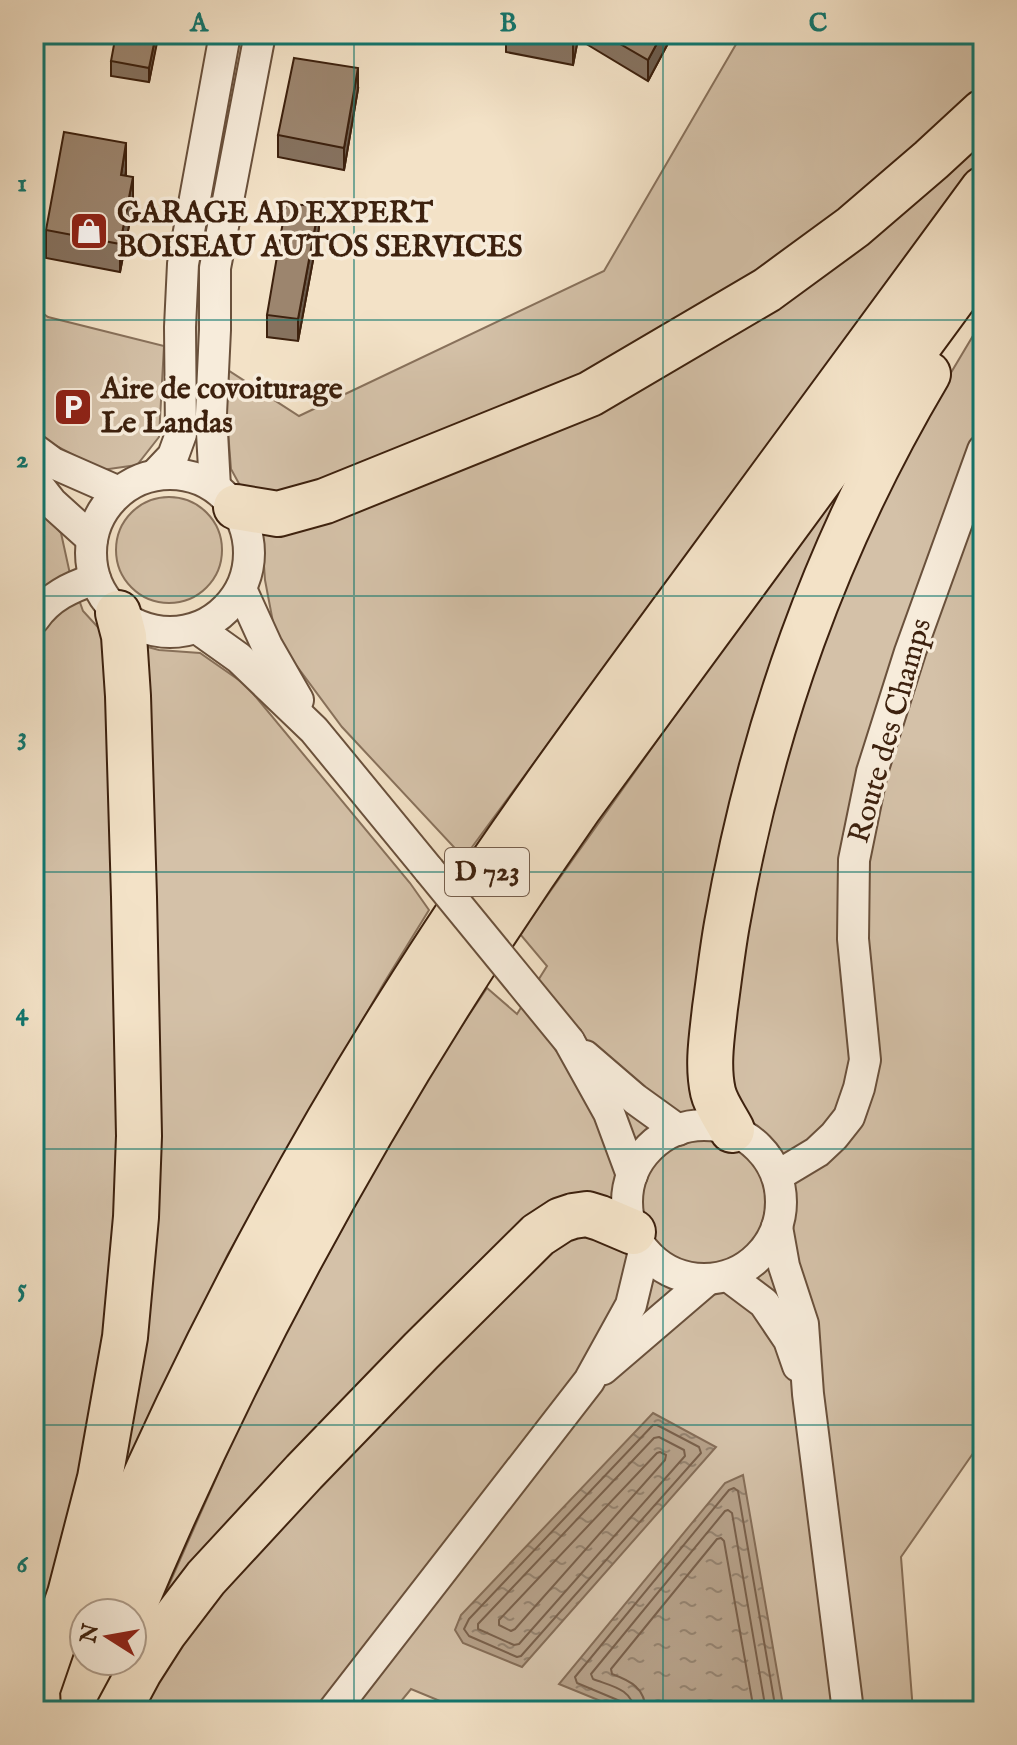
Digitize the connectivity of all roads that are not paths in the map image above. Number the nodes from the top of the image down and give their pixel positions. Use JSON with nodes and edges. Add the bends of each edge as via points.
{"nodes":[{"id":1,"x":225,"y":34,"type":"edge"},
{"id":2,"x":260,"y":34,"type":"edge"},
{"id":3,"x":983,"y":112,"type":"edge"},
{"id":4,"x":983,"y":189,"type":"edge"},
{"id":5,"x":983,"y":259,"type":"edge"},
{"id":6,"x":34,"y":449,"type":"edge"},
{"id":7,"x":983,"y":450,"type":"edge"},
{"id":8,"x":156,"y":474,"type":"junction"},
{"id":9,"x":34,"y":480,"type":"edge"},
{"id":10,"x":119,"y":492,"type":"junction"},
{"id":11,"x":225,"y":497,"type":"junction"},
{"id":12,"x":92,"y":539,"type":"junction"},
{"id":13,"x":241,"y":589,"type":"junction"},
{"id":14,"x":106,"y":596,"type":"junction"},
{"id":15,"x":34,"y":619,"type":"edge"},
{"id":16,"x":197,"y":628,"type":"junction"},
{"id":17,"x":314,"y":730,"type":"junction"},
{"id":18,"x":569,"y":1041,"type":"junction"},
{"id":19,"x":678,"y":1130,"type":"junction"},
{"id":20,"x":732,"y":1130,"type":"junction"},
{"id":21,"x":632,"y":1175,"type":"junction"},
{"id":22,"x":777,"y":1176,"type":"junction"},
{"id":23,"x":777,"y":1227,"type":"junction"},
{"id":24,"x":638,"y":1241,"type":"junction"},
{"id":25,"x":718,"y":1278,"type":"junction"},
{"id":26,"x":589,"y":1381,"type":"junction"},
{"id":27,"x":808,"y":1394,"type":"junction"},
{"id":28,"x":93,"y":1597,"type":"edge"},
{"id":29,"x":138,"y":1597,"type":"edge"},
{"id":30,"x":68,"y":1658,"type":"edge"},
{"id":31,"x":105,"y":1677,"type":"edge"},
{"id":32,"x":38,"y":1711,"type":"edge"},
{"id":33,"x":47,"y":1711,"type":"edge"},
{"id":34,"x":91,"y":1711,"type":"edge"},
{"id":35,"x":118,"y":1711,"type":"edge"},
{"id":36,"x":333,"y":1711,"type":"edge"},
{"id":37,"x":848,"y":1711,"type":"edge"}],
"edges":[{"from":1,"to":8,"type":"street","via":[[183,264],[181,434],[173,456]]},
{"from":2,"to":11,"type":"street","via":[[215,268],[211,414]]},
{"from":3,"to":11,"type":"highway","via":[[853,227],[767,290],[590,394],[325,501],[278,514]]},
{"from":4,"to":28,"type":"highway","number":"D 723","via":[[532,804],[401,1001],[239,1284]]},
{"from":5,"to":20,"type":"highway","via":[[965,315],[881,457],[852,518],[818,595],[771,732],[745,829],[711,1038],[714,1096]]},
{"from":5,"to":29,"type":"highway","number":"D 723","via":[[579,808],[449,1003],[297,1262],[188,1481]]},
{"from":6,"to":10,"type":"street"},
{"from":7,"to":22,"type":"street","name":"Route des Champs","via":[[872,772],[854,860],[853,939],[865,1060],[859,1088],[849,1117],[834,1136]]},
{"from":8,"to":10,"type":"street"},
{"from":8,"to":11,"type":"street","via":[[197,477]]},
{"from":9,"to":12,"type":"street"},
{"from":10,"to":12,"type":"street","via":[[101,513]]},
{"from":11,"to":13,"type":"street","via":[[245,526],[250,547]]},
{"from":12,"to":14,"type":"street","via":[[91,559]]},
{"from":13,"to":16,"type":"street","via":[[230,606]]},
{"from":13,"to":17,"type":"street"},
{"from":14,"to":15,"type":"street","via":[[68,588]]},
{"from":14,"to":16,"type":"street","via":[[135,624],[155,631]]},
{"from":14,"to":32,"type":"highway","via":[[125,651],[139,1136],[136,1217],[125,1337],[100,1478],[70,1594],[37,1690]]},
{"from":16,"to":17,"type":"street","via":[[239,658]]},
{"from":17,"to":18,"type":"street","bridge":true},
{"from":18,"to":19,"type":"street"},
{"from":18,"to":21,"type":"street","via":[[609,1113]]},
{"from":19,"to":20,"type":"street"},
{"from":19,"to":21,"type":"street","via":[[658,1140]]},
{"from":20,"to":22,"type":"street","via":[[751,1141]]},
{"from":21,"to":24,"type":"street","via":[[628,1213]]},
{"from":22,"to":23,"type":"street"},
{"from":23,"to":25,"type":"street","via":[[749,1265]]},
{"from":23,"to":27,"type":"street","via":[[803,1324]]},
{"from":24,"to":25,"type":"street","via":[[662,1267],[684,1277]]},
{"from":24,"to":26,"type":"street","via":[[631,1305]]},
{"from":24,"to":35,"type":"highway","via":[[587,1214],[561,1220],[538,1235],[206,1578],[164,1633]]},
{"from":25,"to":26,"type":"street"},
{"from":25,"to":27,"type":"street","via":[[764,1303],[789,1340]]},
{"from":26,"to":36,"type":"street"},
{"from":27,"to":37,"type":"street"},
{"from":30,"to":33,"type":"highway","number":"D 723"},
{"from":31,"to":34,"type":"highway"}]}
